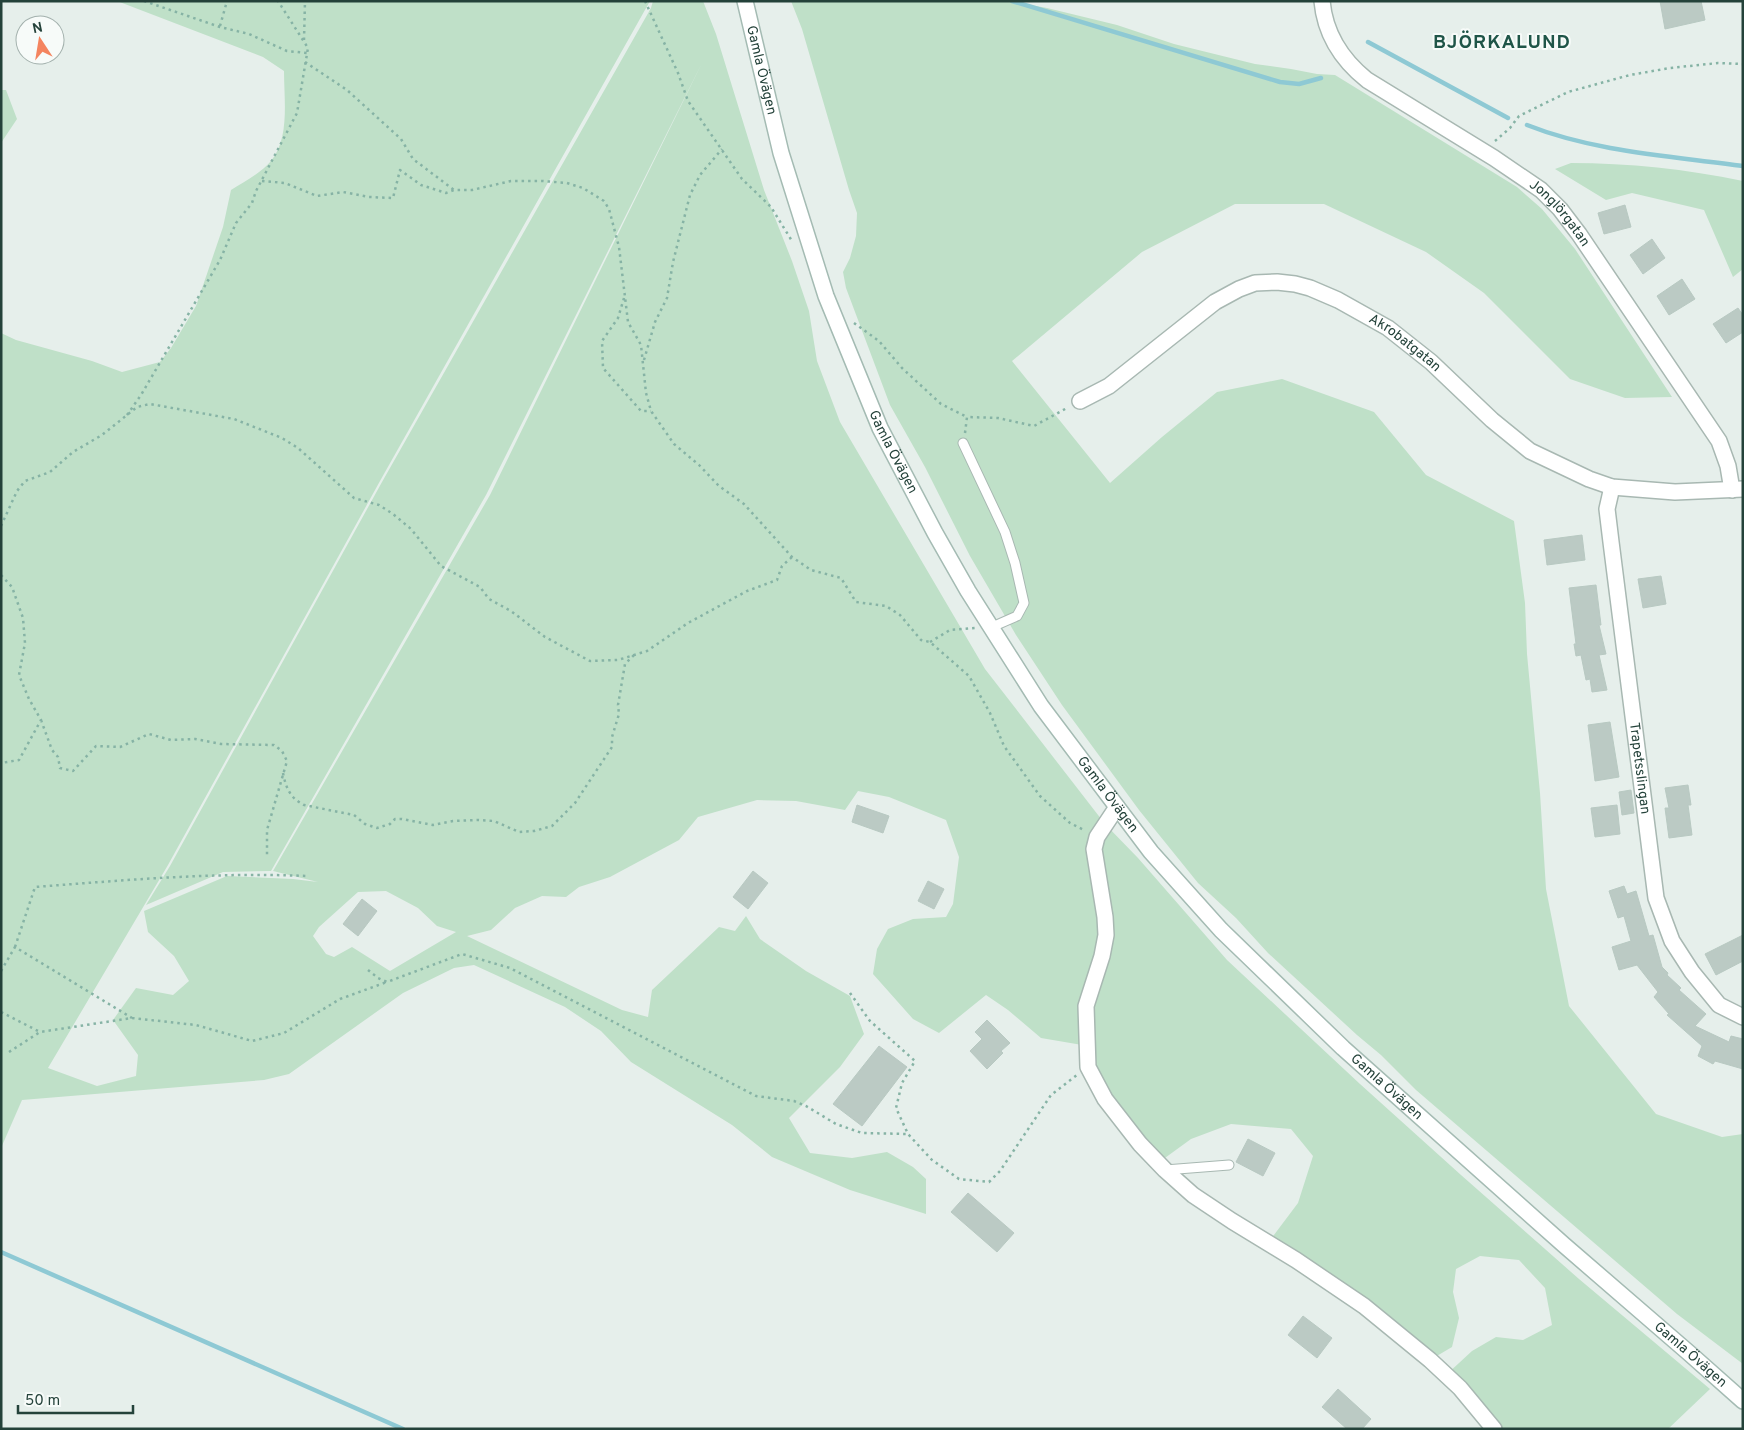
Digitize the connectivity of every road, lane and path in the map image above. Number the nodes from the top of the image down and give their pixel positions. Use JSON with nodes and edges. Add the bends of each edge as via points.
{"nodes":[{"id":1,"x":144,"y":1,"type":"edge"},
{"id":2,"x":227,"y":1,"type":"edge"},
{"id":3,"x":278,"y":1,"type":"edge"},
{"id":4,"x":305,"y":1,"type":"edge"},
{"id":5,"x":645,"y":1,"type":"edge"},
{"id":6,"x":745,"y":1,"type":"edge"},
{"id":7,"x":1322,"y":1,"type":"edge"},
{"id":8,"x":220,"y":27,"type":"junction"},
{"id":9,"x":304,"y":41,"type":"junction"},
{"id":10,"x":307,"y":53,"type":"junction"},
{"id":11,"x":305,"y":62,"type":"junction"},
{"id":12,"x":1743,"y":64,"type":"edge"},
{"id":13,"x":722,"y":149,"type":"junction"},
{"id":14,"x":1486,"y":153,"type":"junction"},
{"id":15,"x":262,"y":181,"type":"junction"},
{"id":16,"x":454,"y":190,"type":"junction"},
{"id":17,"x":795,"y":245,"type":"dead end"},
{"id":18,"x":625,"y":296,"type":"junction"},
{"id":19,"x":851,"y":321,"type":"dead end"},
{"id":20,"x":642,"y":364,"type":"junction"},
{"id":21,"x":1080,"y":401,"type":"joint"},
{"id":22,"x":651,"y":411,"type":"junction"},
{"id":23,"x":967,"y":417,"type":"junction"},
{"id":24,"x":124,"y":418,"type":"junction"},
{"id":25,"x":963,"y":443,"type":"joint"},
{"id":26,"x":1612,"y":487,"type":"junction"},
{"id":27,"x":1738,"y":490,"type":"edge"},
{"id":28,"x":1,"y":526,"type":"edge"},
{"id":29,"x":792,"y":557,"type":"junction"},
{"id":30,"x":1,"y":575,"type":"edge"},
{"id":31,"x":992,"y":627,"type":"junction"},
{"id":32,"x":930,"y":642,"type":"junction"},
{"id":33,"x":636,"y":654,"type":"junction"},
{"id":34,"x":41,"y":720,"type":"junction"},
{"id":35,"x":1,"y":763,"type":"edge"},
{"id":36,"x":283,"y":773,"type":"junction"},
{"id":37,"x":1116,"y":807,"type":"junction"},
{"id":38,"x":1096,"y":836,"type":"junction"},
{"id":39,"x":267,"y":858,"type":"dead end"},
{"id":40,"x":306,"y":876,"type":"dead end"},
{"id":41,"x":15,"y":947,"type":"junction"},
{"id":42,"x":1,"y":970,"type":"edge"},
{"id":43,"x":368,"y":970,"type":"dead end"},
{"id":44,"x":387,"y":982,"type":"junction"},
{"id":45,"x":850,"y":993,"type":"dead end"},
{"id":46,"x":1,"y":1012,"type":"edge"},
{"id":47,"x":1743,"y":1017,"type":"edge"},
{"id":48,"x":132,"y":1018,"type":"junction"},
{"id":49,"x":40,"y":1032,"type":"junction"},
{"id":50,"x":9,"y":1052,"type":"dead end"},
{"id":51,"x":1088,"y":1067,"type":"junction"},
{"id":52,"x":908,"y":1134,"type":"junction"},
{"id":53,"x":1229,"y":1165,"type":"dead end"},
{"id":54,"x":1165,"y":1170,"type":"junction"},
{"id":55,"x":1743,"y":1401,"type":"edge"},
{"id":56,"x":1494,"y":1429,"type":"edge"}],
"edges":[{"from":1,"to":8,"type":"path"},
{"from":2,"to":8,"type":"path"},
{"from":3,"to":9,"type":"path"},
{"from":4,"to":9,"type":"path"},
{"from":5,"to":13,"type":"path","via":[[688,101]]},
{"from":6,"to":31,"type":"street","name":"Gamla Övägen","via":[[781,153],[826,296],[880,428],[935,533]]},
{"from":7,"to":14,"type":"street","name":"Jonglörgatan","via":[[1324,22],[1335,44],[1354,69]]},
{"from":8,"to":10,"type":"path","via":[[249,34],[287,51]]},
{"from":9,"to":10,"type":"path"},
{"from":10,"to":11,"type":"path"},
{"from":11,"to":15,"type":"path","via":[[297,113]]},
{"from":11,"to":16,"type":"path","via":[[347,90],[401,140],[413,159]]},
{"from":12,"to":14,"type":"path","via":[[1670,68],[1568,92],[1519,116]]},
{"from":13,"to":17,"type":"path","via":[[742,179],[771,207]]},
{"from":13,"to":20,"type":"path","via":[[700,175],[690,195],[667,298]]},
{"from":14,"to":27,"type":"street","name":"Jonglörgatan","via":[[1542,190],[1579,234],[1719,441]]},
{"from":15,"to":16,"type":"path","via":[[285,184],[317,196],[343,192],[393,198],[400,170],[421,185],[446,193]]},
{"from":15,"to":24,"type":"path","via":[[252,203],[236,223],[220,260],[141,395]]},
{"from":16,"to":18,"type":"path","via":[[472,190],[511,181],[543,181],[567,183],[604,201],[619,248]]},
{"from":18,"to":20,"type":"path","via":[[628,322],[641,345]]},
{"from":18,"to":22,"type":"path","via":[[618,318],[602,341],[603,368],[641,411]]},
{"from":19,"to":23,"type":"path","via":[[879,340],[902,368],[941,404]]},
{"from":20,"to":22,"type":"path"},
{"from":21,"to":23,"type":"path","via":[[1034,426],[998,418]]},
{"from":21,"to":26,"type":"street","name":"Akrobatgatan","via":[[1109,386],[1215,302],[1255,283],[1295,284],[1338,300],[1388,328],[1530,451]]},
{"from":22,"to":29,"type":"path","via":[[674,444],[719,486],[744,504]]},
{"from":23,"to":25,"type":"path"},
{"from":24,"to":28,"type":"path","via":[[73,452],[50,472],[25,481]]},
{"from":24,"to":33,"type":"path","via":[[137,407],[150,404],[234,420],[282,438],[298,448],[354,498],[379,505],[393,514],[441,566],[480,587],[489,599],[545,637],[590,661],[618,660]]},
{"from":25,"to":31,"type":"lane","via":[[1005,532],[1024,602],[1017,616]]},
{"from":26,"to":27,"type":"street","name":"Akrobatgatan","via":[[1675,492]]},
{"from":26,"to":47,"type":"street","name":"Trapetsslingan","via":[[1608,509],[1611,542],[1656,898],[1672,941],[1692,972],[1720,1005]]},
{"from":29,"to":32,"type":"path","via":[[811,570],[841,578],[856,602],[886,606],[900,615],[921,640]]},
{"from":29,"to":33,"type":"path","via":[[782,566],[777,580],[747,592],[675,630],[647,651]]},
{"from":30,"to":34,"type":"path","via":[[12,586],[23,618],[26,643],[19,675]]},
{"from":31,"to":32,"type":"path","via":[[950,630]]},
{"from":31,"to":37,"type":"street","name":"Gamla Övägen","via":[[1041,706]]},
{"from":32,"to":38,"type":"path","via":[[969,676],[1004,746],[1040,796],[1070,823]]},
{"from":33,"to":36,"type":"path","via":[[625,664],[618,705],[620,714],[612,736],[612,748],[575,803],[552,826],[519,832],[494,821],[453,821],[433,825],[395,819],[377,828],[354,815],[297,801],[286,788]]},
{"from":34,"to":35,"type":"path","via":[[19,760]]},
{"from":34,"to":36,"type":"path","via":[[60,768],[73,771],[96,746],[120,747],[149,734],[171,740],[274,745],[287,761]]},
{"from":36,"to":39,"type":"path","via":[[267,830]]},
{"from":37,"to":38,"type":"street"},
{"from":37,"to":55,"type":"street","name":"Gamla Övägen","via":[[1151,852],[1234,943],[1343,1048]]},
{"from":38,"to":51,"type":"street","via":[[1094,849],[1106,935],[1086,1006]]},
{"from":40,"to":41,"type":"path","via":[[159,877],[36,887]]},
{"from":41,"to":42,"type":"path"},
{"from":41,"to":48,"type":"path"},
{"from":43,"to":44,"type":"path"},
{"from":44,"to":48,"type":"path","via":[[340,999],[284,1033],[252,1041],[196,1025]]},
{"from":44,"to":52,"type":"path","via":[[462,954],[491,962],[510,968],[756,1096],[794,1101],[836,1124],[862,1133]]},
{"from":45,"to":52,"type":"path","via":[[870,1021],[916,1061],[902,1083],[896,1108]]},
{"from":46,"to":49,"type":"path"},
{"from":48,"to":49,"type":"path"},
{"from":49,"to":50,"type":"path"},
{"from":51,"to":52,"type":"path","via":[[1051,1095],[1000,1171],[989,1182],[959,1180],[932,1160]]},
{"from":51,"to":54,"type":"street","via":[[1105,1099]]},
{"from":53,"to":54,"type":"lane"},
{"from":54,"to":56,"type":"street","via":[[1201,1200],[1364,1306],[1460,1388]]}]}
